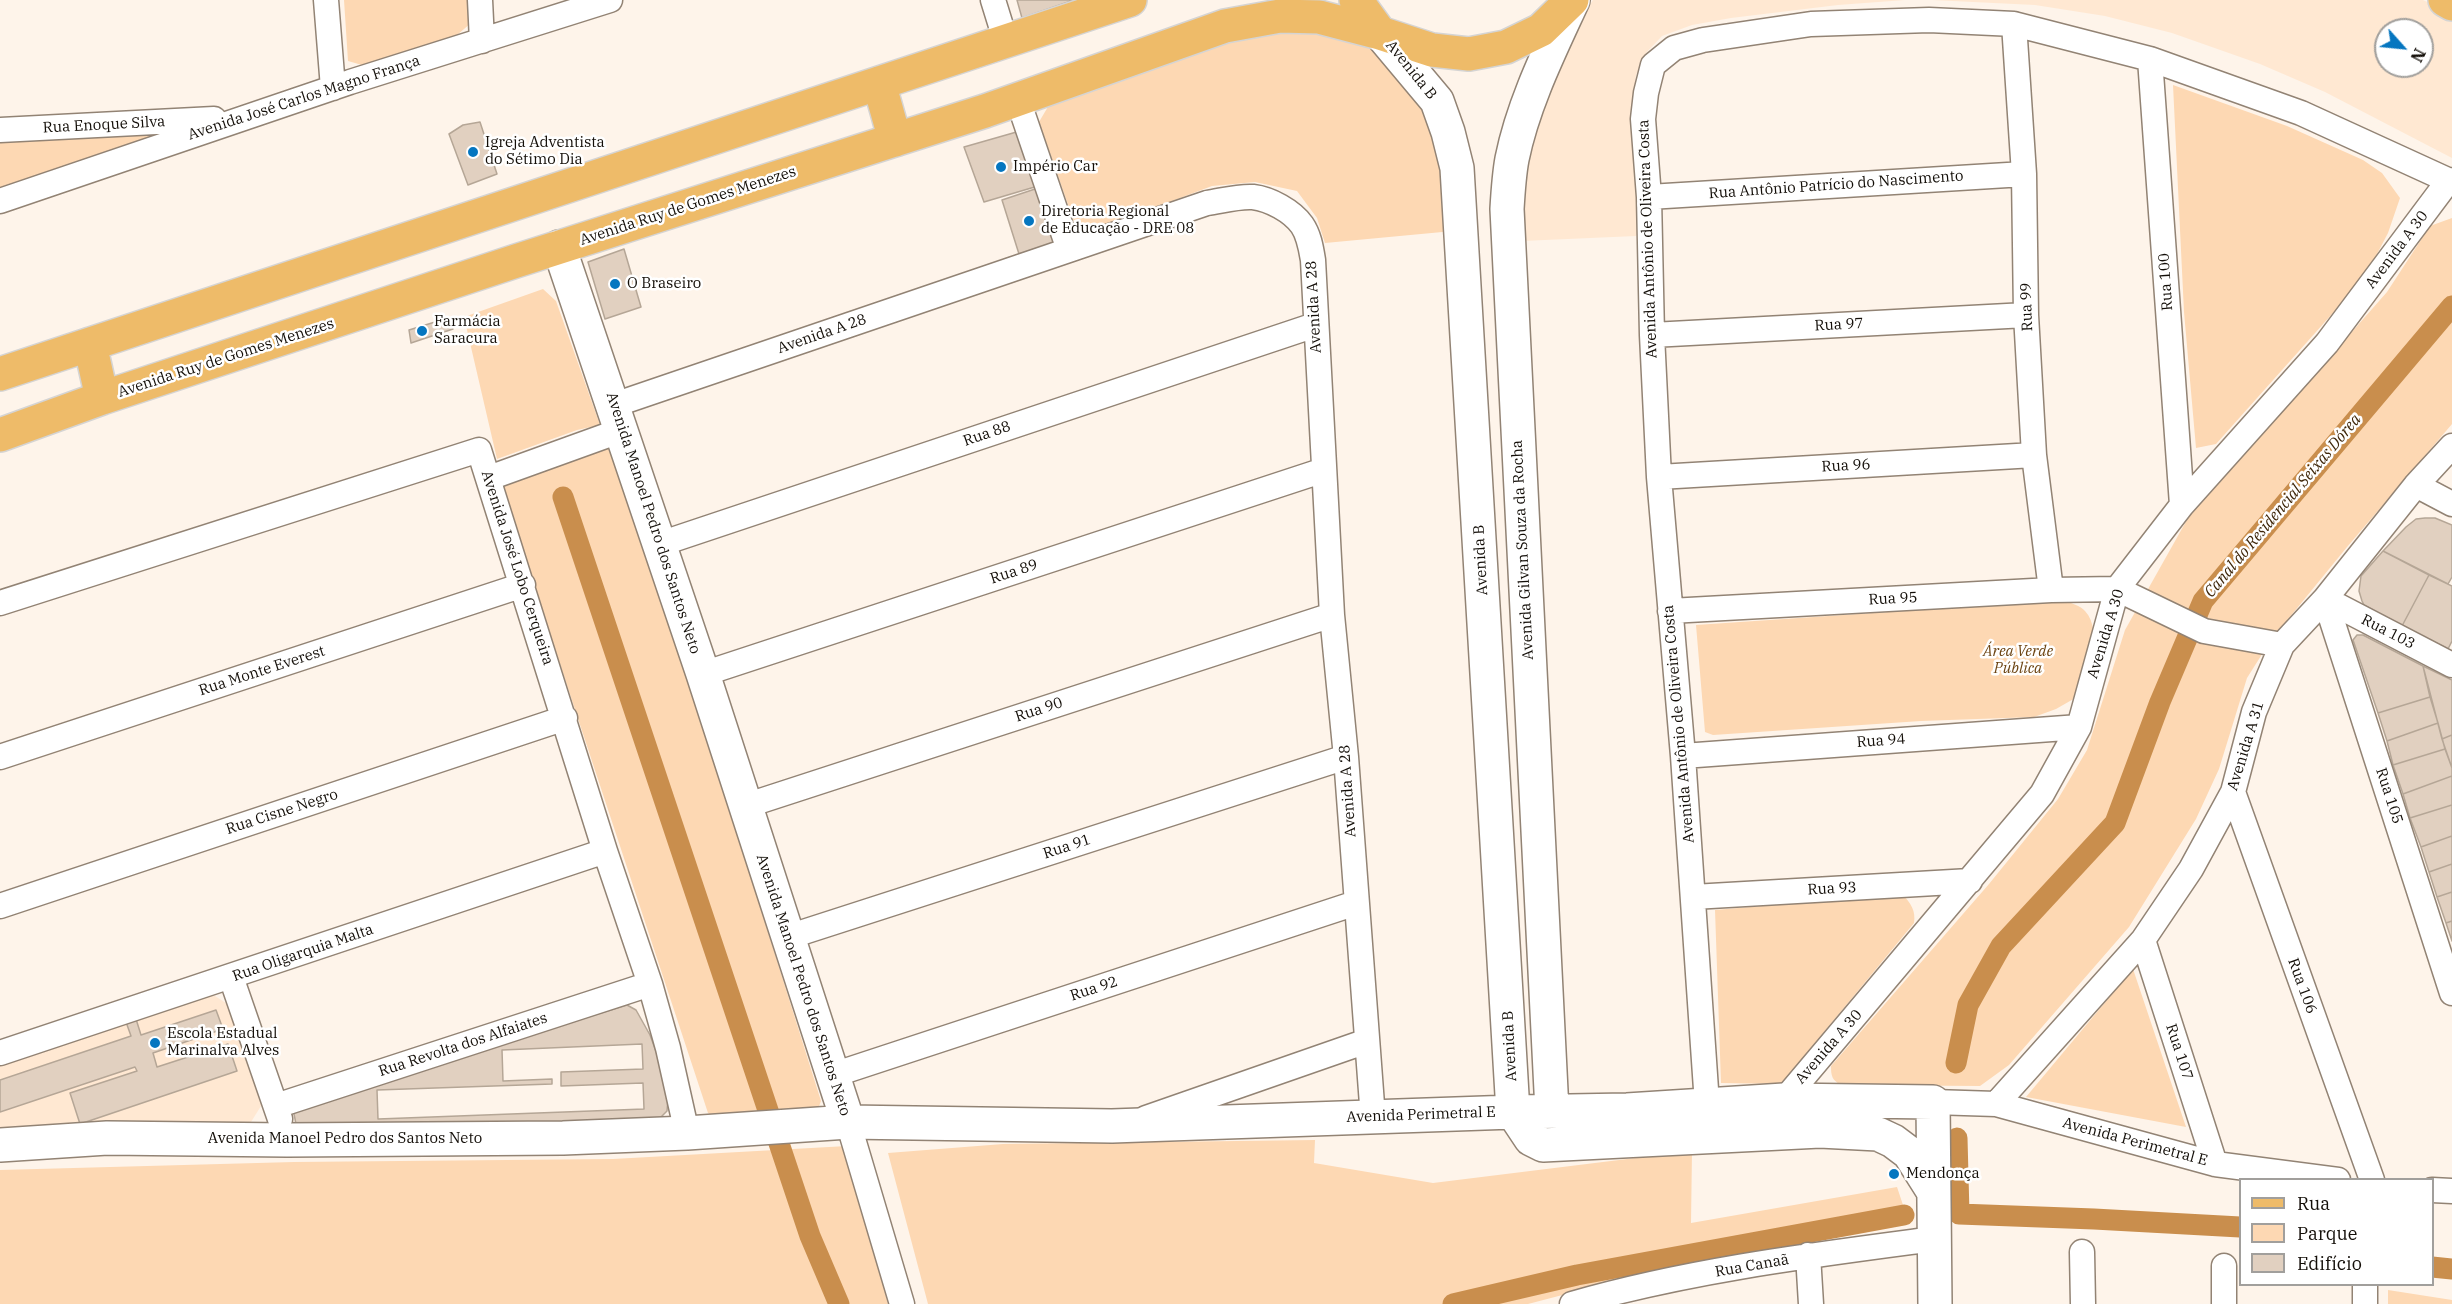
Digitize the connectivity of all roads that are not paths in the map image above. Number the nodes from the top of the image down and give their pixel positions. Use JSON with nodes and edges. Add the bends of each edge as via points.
{"nodes":[{"id":1,"x":326,"y":0,"type":"edge"},
{"id":2,"x":480,"y":0,"type":"edge"},
{"id":3,"x":610,"y":0,"type":"edge"},
{"id":4,"x":993,"y":0,"type":"edge"},
{"id":5,"x":1130,"y":0,"type":"edge"},
{"id":6,"x":1356,"y":0,"type":"edge"},
{"id":7,"x":1572,"y":0,"type":"edge"},
{"id":8,"x":2445,"y":0,"type":"edge"},
{"id":9,"x":2452,"y":4,"type":"edge"},
{"id":10,"x":2014,"y":24,"type":"junction"},
{"id":11,"x":1380,"y":33,"type":"junction"},
{"id":12,"x":482,"y":41,"type":"junction"},
{"id":13,"x":1006,"y":42,"type":"junction"},
{"id":14,"x":2151,"y":59,"type":"junction"},
{"id":15,"x":879,"y":83,"type":"junction"},
{"id":16,"x":333,"y":88,"type":"junction"},
{"id":17,"x":1018,"y":100,"type":"junction"},
{"id":18,"x":244,"y":117,"type":"junction"},
{"id":19,"x":0,"y":130,"type":"edge"},
{"id":20,"x":895,"y":140,"type":"junction"},
{"id":21,"x":2024,"y":174,"type":"junction"},
{"id":22,"x":2450,"y":181,"type":"edge"},
{"id":23,"x":1649,"y":197,"type":"junction"},
{"id":24,"x":0,"y":201,"type":"edge"},
{"id":25,"x":559,"y":247,"type":"junction"},
{"id":26,"x":1069,"y":250,"type":"junction"},
{"id":27,"x":2026,"y":315,"type":"junction"},
{"id":28,"x":1315,"y":324,"type":"junction"},
{"id":29,"x":1652,"y":335,"type":"junction"},
{"id":30,"x":90,"y":344,"type":"junction"},
{"id":31,"x":0,"y":374,"type":"edge"},
{"id":32,"x":102,"y":399,"type":"junction"},
{"id":33,"x":618,"y":417,"type":"junction"},
{"id":34,"x":0,"y":435,"type":"edge"},
{"id":35,"x":2452,"y":446,"type":"edge"},
{"id":36,"x":2034,"y":455,"type":"junction"},
{"id":37,"x":1324,"y":470,"type":"junction"},
{"id":38,"x":1659,"y":477,"type":"junction"},
{"id":39,"x":489,"y":478,"type":"junction"},
{"id":40,"x":2416,"y":485,"type":"junction"},
{"id":41,"x":2452,"y":504,"type":"edge"},
{"id":42,"x":2182,"y":505,"type":"junction"},
{"id":43,"x":660,"y":544,"type":"junction"},
{"id":44,"x":523,"y":585,"type":"junction"},
{"id":45,"x":2117,"y":589,"type":"junction"},
{"id":46,"x":2050,"y":590,"type":"junction"},
{"id":47,"x":2325,"y":599,"type":"junction"},
{"id":48,"x":0,"y":603,"type":"edge"},
{"id":49,"x":1670,"y":611,"type":"junction"},
{"id":50,"x":1332,"y":615,"type":"junction"},
{"id":51,"x":2282,"y":645,"type":"junction"},
{"id":52,"x":2452,"y":665,"type":"edge"},
{"id":53,"x":704,"y":674,"type":"junction"},
{"id":54,"x":565,"y":718,"type":"junction"},
{"id":55,"x":2079,"y":727,"type":"junction"},
{"id":56,"x":1683,"y":756,"type":"junction"},
{"id":57,"x":0,"y":757,"type":"edge"},
{"id":58,"x":1346,"y":757,"type":"junction"},
{"id":59,"x":2233,"y":792,"type":"junction"},
{"id":60,"x":745,"y":806,"type":"junction"},
{"id":61,"x":605,"y":851,"type":"junction"},
{"id":62,"x":1970,"y":881,"type":"junction"},
{"id":63,"x":1693,"y":897,"type":"junction"},
{"id":64,"x":1356,"y":903,"type":"junction"},
{"id":65,"x":0,"y":906,"type":"edge"},
{"id":66,"x":788,"y":937,"type":"junction"},
{"id":67,"x":2143,"y":940,"type":"junction"},
{"id":68,"x":231,"y":977,"type":"junction"},
{"id":69,"x":650,"y":984,"type":"junction"},
{"id":70,"x":2452,"y":993,"type":"edge"},
{"id":71,"x":1367,"y":1041,"type":"junction"},
{"id":72,"x":0,"y":1053,"type":"edge"},
{"id":73,"x":833,"y":1076,"type":"junction"},
{"id":74,"x":1784,"y":1100,"type":"junction"},
{"id":75,"x":1933,"y":1102,"type":"junction"},
{"id":76,"x":1707,"y":1104,"type":"junction"},
{"id":77,"x":1996,"y":1104,"type":"junction"},
{"id":78,"x":276,"y":1106,"type":"junction"},
{"id":79,"x":1552,"y":1111,"type":"junction"},
{"id":80,"x":1513,"y":1112,"type":"junction"},
{"id":81,"x":1373,"y":1118,"type":"junction"},
{"id":82,"x":848,"y":1122,"type":"junction"},
{"id":83,"x":1123,"y":1126,"type":"junction"},
{"id":84,"x":687,"y":1133,"type":"junction"},
{"id":85,"x":287,"y":1140,"type":"junction"},
{"id":86,"x":0,"y":1144,"type":"edge"},
{"id":87,"x":2215,"y":1164,"type":"junction"},
{"id":88,"x":2330,"y":1178,"type":"edge"},
{"id":89,"x":2372,"y":1178,"type":"edge"},
{"id":90,"x":2434,"y":1190,"type":"edge"},
{"id":91,"x":1933,"y":1191,"type":"junction"},
{"id":92,"x":2452,"y":1191,"type":"edge"},
{"id":93,"x":1934,"y":1239,"type":"junction"},
{"id":94,"x":2082,"y":1252,"type":"dead end"},
{"id":95,"x":1808,"y":1255,"type":"junction"},
{"id":96,"x":2224,"y":1266,"type":"dead end"},
{"id":97,"x":1625,"y":1296,"type":"edge"},
{"id":98,"x":902,"y":1304,"type":"edge"},
{"id":99,"x":1572,"y":1304,"type":"edge"},
{"id":100,"x":1811,"y":1304,"type":"edge"},
{"id":101,"x":1935,"y":1304,"type":"edge"},
{"id":102,"x":2083,"y":1304,"type":"edge"},
{"id":103,"x":2224,"y":1304,"type":"edge"}],
"edges":[{"from":1,"to":16,"type":"street"},
{"from":2,"to":12,"type":"street"},
{"from":3,"to":12,"type":"street","name":"Avenida José Carlos Magno França"},
{"from":4,"to":13,"type":"street"},
{"from":5,"to":13,"type":"main road"},
{"from":6,"to":11,"type":"main road"},
{"from":7,"to":11,"type":"main road","name":"Avenida Ruy de Gomes Menezes","via":[[1541,30],[1506,47],[1469,54],[1432,50]]},
{"from":7,"to":79,"type":"street","name":"Avenida Gilvan Souza da Rocha","via":[[1512,157],[1507,209]]},
{"from":8,"to":9,"type":"main road"},
{"from":10,"to":14,"type":"street","name":"Avenida Antônio de Oliveira Costa"},
{"from":10,"to":21,"type":"street","name":"Rua 99"},
{"from":10,"to":23,"type":"street","name":"Avenida Antônio de Oliveira Costa","via":[[1929,20],[1811,24],[1674,48],[1653,65],[1646,93],[1642,119]]},
{"from":11,"to":17,"type":"main road","name":"Avenida Ruy de Gomes Menezes","via":[[1319,17],[1280,16],[1224,26]]},
{"from":11,"to":80,"type":"street","name":"Avenida B","via":[[1437,101],[1457,168]]},
{"from":12,"to":16,"type":"street","name":"Avenida José Carlos Magno França"},
{"from":13,"to":15,"type":"main road"},
{"from":14,"to":22,"type":"street","name":"Avenida Antônio de Oliveira Costa","via":[[2301,113]]},
{"from":14,"to":42,"type":"street","name":"Rua 100"},
{"from":15,"to":20,"type":"main road"},
{"from":15,"to":30,"type":"main road"},
{"from":16,"to":18,"type":"street","name":"Avenida José Carlos Magno França"},
{"from":17,"to":20,"type":"main road","name":"Avenida Ruy de Gomes Menezes"},
{"from":17,"to":26,"type":"street"},
{"from":18,"to":19,"type":"street","name":"Rua Enoque Silva"},
{"from":18,"to":24,"type":"street","name":"Avenida José Carlos Magno França"},
{"from":20,"to":25,"type":"main road","name":"Avenida Ruy de Gomes Menezes"},
{"from":21,"to":23,"type":"street","name":"Rua Antônio Patrício do Nascimento"},
{"from":21,"to":27,"type":"street","name":"Rua 99"},
{"from":22,"to":42,"type":"street","name":"Avenida A 30","via":[[2327,343]]},
{"from":23,"to":29,"type":"street","name":"Avenida Antônio de Oliveira Costa"},
{"from":25,"to":32,"type":"main road","name":"Avenida Ruy de Gomes Menezes"},
{"from":25,"to":33,"type":"street","name":"Avenida Manoel Pedro dos Santos Neto"},
{"from":26,"to":28,"type":"street","name":"Avenida A 28","via":[[1207,203],[1255,197],[1274,204],[1302,225],[1313,260]]},
{"from":26,"to":33,"type":"street","name":"Avenida A 28"},
{"from":27,"to":29,"type":"street","name":"Rua 97"},
{"from":27,"to":36,"type":"street","name":"Rua 99"},
{"from":28,"to":37,"type":"street","name":"Avenida A 28"},
{"from":28,"to":43,"type":"street","name":"Rua 88"},
{"from":29,"to":38,"type":"street","name":"Avenida Antônio de Oliveira Costa"},
{"from":30,"to":31,"type":"main road"},
{"from":30,"to":32,"type":"main road"},
{"from":32,"to":34,"type":"main road","name":"Avenida Ruy de Gomes Menezes"},
{"from":33,"to":39,"type":"street","name":"Avenida A 28"},
{"from":33,"to":43,"type":"street","name":"Avenida Manoel Pedro dos Santos Neto"},
{"from":35,"to":40,"type":"street","name":"Avenida A 31"},
{"from":36,"to":38,"type":"street","name":"Rua 96"},
{"from":36,"to":46,"type":"street","name":"Rua 99"},
{"from":37,"to":50,"type":"street","name":"Avenida A 28"},
{"from":37,"to":53,"type":"street","name":"Rua 89"},
{"from":38,"to":49,"type":"street","name":"Avenida Antônio de Oliveira Costa"},
{"from":39,"to":44,"type":"street","name":"Avenida José Lobo Cerqueira"},
{"from":39,"to":48,"type":"street","name":"Avenida José Lobo Cerqueira","via":[[479,450]]},
{"from":40,"to":41,"type":"street"},
{"from":40,"to":47,"type":"street","name":"Avenida A 31"},
{"from":42,"to":45,"type":"street","name":"Avenida A 30"},
{"from":43,"to":53,"type":"street","name":"Avenida Manoel Pedro dos Santos Neto"},
{"from":44,"to":54,"type":"street","name":"Avenida José Lobo Cerqueira"},
{"from":44,"to":57,"type":"street","name":"Rua Monte Everest"},
{"from":45,"to":46,"type":"street","name":"Rua 95"},
{"from":45,"to":51,"type":"street","via":[[2205,631]]},
{"from":45,"to":55,"type":"street","name":"Avenida A 30"},
{"from":46,"to":49,"type":"street","name":"Rua 95"},
{"from":47,"to":51,"type":"street","name":"Avenida A 31"},
{"from":47,"to":52,"type":"street","name":"Rua 103"},
{"from":47,"to":70,"type":"street","name":"Rua 105"},
{"from":49,"to":56,"type":"street","name":"Avenida Antônio de Oliveira Costa"},
{"from":50,"to":58,"type":"street","name":"Avenida A 28"},
{"from":50,"to":60,"type":"street","name":"Rua 90"},
{"from":51,"to":59,"type":"street","name":"Avenida A 31","via":[[2254,712]]},
{"from":53,"to":60,"type":"street","name":"Avenida Manoel Pedro dos Santos Neto"},
{"from":54,"to":61,"type":"street","name":"Avenida José Lobo Cerqueira"},
{"from":54,"to":65,"type":"street","name":"Rua Cisne Negro"},
{"from":55,"to":56,"type":"street","name":"Rua 94"},
{"from":55,"to":62,"type":"street","name":"Avenida A 30","via":[[2042,794]]},
{"from":56,"to":63,"type":"street","name":"Avenida Antônio de Oliveira Costa"},
{"from":58,"to":64,"type":"street","name":"Avenida A 28"},
{"from":58,"to":66,"type":"street","name":"Rua 91"},
{"from":59,"to":67,"type":"street","name":"Avenida A 31","via":[[2191,869]]},
{"from":59,"to":89,"type":"street","name":"Rua 106"},
{"from":60,"to":66,"type":"street","name":"Avenida Manoel Pedro dos Santos Neto"},
{"from":61,"to":68,"type":"street","name":"Rua Oligarquia Malta"},
{"from":61,"to":69,"type":"street","name":"Avenida José Lobo Cerqueira"},
{"from":62,"to":63,"type":"street","name":"Rua 93"},
{"from":62,"to":74,"type":"street","name":"Avenida A 30"},
{"from":63,"to":76,"type":"street","name":"Avenida Antônio de Oliveira Costa"},
{"from":64,"to":71,"type":"street","name":"Avenida A 28"},
{"from":64,"to":73,"type":"street","name":"Rua 92"},
{"from":66,"to":73,"type":"street","name":"Avenida Manoel Pedro dos Santos Neto"},
{"from":67,"to":77,"type":"street","name":"Avenida A 31"},
{"from":67,"to":87,"type":"street","name":"Rua 107"},
{"from":68,"to":72,"type":"street","name":"Rua Oligarquia Malta"},
{"from":68,"to":78,"type":"street"},
{"from":69,"to":78,"type":"street","name":"Rua Revolta dos Alfaiates"},
{"from":69,"to":84,"type":"street","name":"Avenida José Lobo Cerqueira","via":[[669,1048]]},
{"from":71,"to":81,"type":"street","name":"Avenida A 28"},
{"from":71,"to":83,"type":"street"},
{"from":73,"to":82,"type":"street","name":"Avenida Manoel Pedro dos Santos Neto"},
{"from":74,"to":75,"type":"street","name":"Avenida Perimetral E"},
{"from":74,"to":76,"type":"street","name":"Avenida Perimetral E"},
{"from":75,"to":77,"type":"street","name":"Avenida Perimetral E"},
{"from":75,"to":91,"type":"street"},
{"from":76,"to":79,"type":"street","name":"Avenida Perimetral E"},
{"from":77,"to":87,"type":"street","name":"Avenida Perimetral E"},
{"from":78,"to":85,"type":"street"},
{"from":79,"to":80,"type":"street","name":"Avenida Perimetral E"},
{"from":80,"to":81,"type":"street","name":"Avenida Perimetral E"},
{"from":80,"to":91,"type":"street","name":"Avenida Perimetral E","via":[[1531,1139],[1543,1145],[1820,1131],[1878,1134],[1909,1153]]},
{"from":81,"to":83,"type":"street","name":"Avenida Perimetral E"},
{"from":82,"to":83,"type":"street","name":"Avenida Perimetral E"},
{"from":82,"to":84,"type":"street","name":"Avenida Manoel Pedro dos Santos Neto"},
{"from":82,"to":98,"type":"street"},
{"from":84,"to":85,"type":"street","name":"Avenida Manoel Pedro dos Santos Neto"},
{"from":85,"to":86,"type":"street","name":"Avenida Manoel Pedro dos Santos Neto","via":[[106,1138]]},
{"from":87,"to":88,"type":"street","name":"Avenida Perimetral E"},
{"from":90,"to":92,"type":"street"},
{"from":91,"to":93,"type":"street"},
{"from":93,"to":95,"type":"street","name":"Rua Canaã"},
{"from":93,"to":101,"type":"street"},
{"from":94,"to":102,"type":"street"},
{"from":95,"to":97,"type":"street","name":"Rua Canaã"},
{"from":95,"to":100,"type":"street"},
{"from":96,"to":103,"type":"street"},
{"from":97,"to":99,"type":"street","name":"Rua Canaã"}]}
